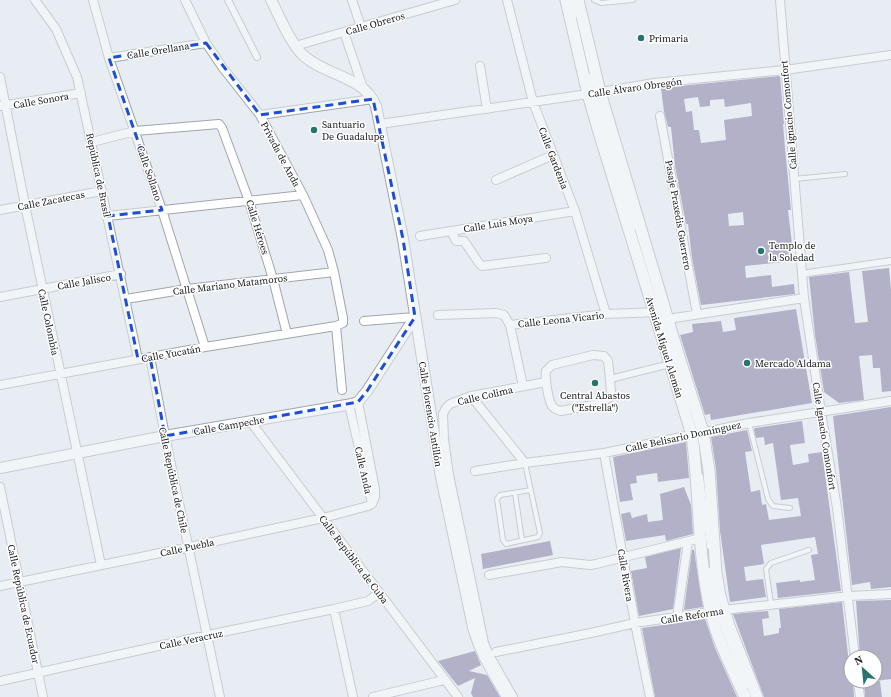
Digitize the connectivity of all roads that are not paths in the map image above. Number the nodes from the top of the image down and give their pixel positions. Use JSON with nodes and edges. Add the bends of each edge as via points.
{"nodes":[{"id":1,"x":35,"y":0,"type":"edge"},
{"id":2,"x":93,"y":0,"type":"edge"},
{"id":3,"x":185,"y":0,"type":"edge"},
{"id":4,"x":228,"y":0,"type":"edge"},
{"id":5,"x":271,"y":0,"type":"edge"},
{"id":6,"x":352,"y":0,"type":"edge"},
{"id":7,"x":455,"y":0,"type":"edge"},
{"id":8,"x":507,"y":0,"type":"edge"},
{"id":9,"x":566,"y":0,"type":"edge"},
{"id":10,"x":572,"y":0,"type":"edge"},
{"id":11,"x":578,"y":0,"type":"edge"},
{"id":12,"x":594,"y":0,"type":"edge"},
{"id":13,"x":633,"y":0,"type":"edge"},
{"id":14,"x":780,"y":0,"type":"edge"},
{"id":15,"x":436,"y":3,"type":"edge"},
{"id":16,"x":577,"y":22,"type":"dead end"},
{"id":17,"x":361,"y":27,"type":"junction"},
{"id":18,"x":344,"y":32,"type":"junction"},
{"id":19,"x":580,"y":36,"type":"dead end"},
{"id":20,"x":206,"y":43,"type":"junction"},
{"id":21,"x":295,"y":46,"type":"junction"},
{"id":22,"x":891,"y":55,"type":"edge"},
{"id":23,"x":257,"y":57,"type":"dead end"},
{"id":24,"x":109,"y":58,"type":"junction"},
{"id":25,"x":480,"y":66,"type":"dead end"},
{"id":26,"x":785,"y":70,"type":"junction"},
{"id":27,"x":0,"y":78,"type":"edge"},
{"id":28,"x":363,"y":88,"type":"junction"},
{"id":29,"x":81,"y":93,"type":"junction"},
{"id":30,"x":594,"y":93,"type":"junction"},
{"id":31,"x":373,"y":99,"type":"junction"},
{"id":32,"x":533,"y":102,"type":"junction"},
{"id":33,"x":3,"y":106,"type":"edge"},
{"id":34,"x":487,"y":109,"type":"junction"},
{"id":35,"x":260,"y":115,"type":"junction"},
{"id":36,"x":660,"y":116,"type":"dead end"},
{"id":37,"x":380,"y":124,"type":"junction"},
{"id":38,"x":135,"y":131,"type":"junction"},
{"id":39,"x":92,"y":142,"type":"junction"},
{"id":40,"x":553,"y":155,"type":"junction"},
{"id":41,"x":845,"y":174,"type":"dead end"},
{"id":42,"x":496,"y":180,"type":"dead end"},
{"id":43,"x":794,"y":180,"type":"junction"},
{"id":44,"x":102,"y":191,"type":"junction"},
{"id":45,"x":303,"y":194,"type":"junction"},
{"id":46,"x":250,"y":201,"type":"junction"},
{"id":47,"x":25,"y":205,"type":"junction"},
{"id":48,"x":0,"y":210,"type":"edge"},
{"id":49,"x":162,"y":210,"type":"junction"},
{"id":50,"x":575,"y":211,"type":"junction"},
{"id":51,"x":108,"y":216,"type":"junction"},
{"id":52,"x":635,"y":230,"type":"dead end"},
{"id":53,"x":451,"y":231,"type":"junction"},
{"id":54,"x":420,"y":236,"type":"dead end"},
{"id":55,"x":639,"y":244,"type":"dead end"},
{"id":56,"x":546,"y":258,"type":"dead end"},
{"id":57,"x":891,"y":261,"type":"edge"},
{"id":58,"x":334,"y":272,"type":"junction"},
{"id":59,"x":120,"y":274,"type":"junction"},
{"id":60,"x":801,"y":274,"type":"junction"},
{"id":61,"x":274,"y":279,"type":"junction"},
{"id":62,"x":42,"y":288,"type":"junction"},
{"id":63,"x":187,"y":289,"type":"junction"},
{"id":64,"x":0,"y":297,"type":"edge"},
{"id":65,"x":804,"y":298,"type":"junction"},
{"id":66,"x":126,"y":299,"type":"junction"},
{"id":67,"x":662,"y":313,"type":"junction"},
{"id":68,"x":606,"y":314,"type":"junction"},
{"id":69,"x":697,"y":314,"type":"junction"},
{"id":70,"x":438,"y":315,"type":"dead end"},
{"id":71,"x":415,"y":317,"type":"junction"},
{"id":72,"x":364,"y":321,"type":"dead end"},
{"id":73,"x":339,"y":324,"type":"junction"},
{"id":74,"x":510,"y":325,"type":"junction"},
{"id":75,"x":287,"y":334,"type":"junction"},
{"id":76,"x":205,"y":347,"type":"junction"},
{"id":77,"x":150,"y":357,"type":"junction"},
{"id":78,"x":138,"y":359,"type":"junction"},
{"id":79,"x":670,"y":364,"type":"junction"},
{"id":80,"x":60,"y":374,"type":"junction"},
{"id":81,"x":610,"y":379,"type":"junction"},
{"id":82,"x":546,"y":382,"type":"junction"},
{"id":83,"x":0,"y":384,"type":"edge"},
{"id":84,"x":523,"y":386,"type":"junction"},
{"id":85,"x":342,"y":390,"type":"dead end"},
{"id":86,"x":471,"y":396,"type":"junction"},
{"id":87,"x":891,"y":401,"type":"edge"},
{"id":88,"x":353,"y":403,"type":"junction"},
{"id":89,"x":820,"y":412,"type":"junction"},
{"id":90,"x":250,"y":421,"type":"junction"},
{"id":91,"x":749,"y":423,"type":"junction"},
{"id":92,"x":697,"y":433,"type":"junction"},
{"id":93,"x":164,"y":436,"type":"junction"},
{"id":94,"x":78,"y":453,"type":"junction"},
{"id":95,"x":604,"y":453,"type":"junction"},
{"id":96,"x":525,"y":463,"type":"junction"},
{"id":97,"x":0,"y":468,"type":"edge"},
{"id":98,"x":475,"y":471,"type":"dead end"},
{"id":99,"x":449,"y":475,"type":"joint"},
{"id":100,"x":0,"y":487,"type":"edge"},
{"id":101,"x":530,"y":490,"type":"junction"},
{"id":102,"x":515,"y":493,"type":"junction"},
{"id":103,"x":372,"y":504,"type":"joint"},
{"id":104,"x":790,"y":508,"type":"dead end"},
{"id":105,"x":323,"y":518,"type":"junction"},
{"id":106,"x":701,"y":538,"type":"junction"},
{"id":107,"x":522,"y":540,"type":"junction"},
{"id":108,"x":688,"y":542,"type":"junction"},
{"id":109,"x":189,"y":547,"type":"junction"},
{"id":110,"x":808,"y":550,"type":"dead end"},
{"id":111,"x":709,"y":552,"type":"dead end"},
{"id":112,"x":623,"y":557,"type":"junction"},
{"id":113,"x":101,"y":565,"type":"junction"},
{"id":114,"x":710,"y":567,"type":"dead end"},
{"id":115,"x":489,"y":576,"type":"dead end"},
{"id":116,"x":20,"y":581,"type":"junction"},
{"id":117,"x":0,"y":586,"type":"edge"},
{"id":118,"x":379,"y":593,"type":"junction"},
{"id":119,"x":891,"y":594,"type":"edge"},
{"id":120,"x":848,"y":596,"type":"junction"},
{"id":121,"x":770,"y":604,"type":"junction"},
{"id":122,"x":334,"y":609,"type":"junction"},
{"id":123,"x":717,"y":611,"type":"junction"},
{"id":124,"x":677,"y":617,"type":"junction"},
{"id":125,"x":635,"y":623,"type":"junction"},
{"id":126,"x":208,"y":635,"type":"junction"},
{"id":127,"x":854,"y":649,"type":"edge"},
{"id":128,"x":496,"y":652,"type":"dead end"},
{"id":129,"x":38,"y":673,"type":"junction"},
{"id":130,"x":444,"y":680,"type":"junction"},
{"id":131,"x":0,"y":681,"type":"edge"},
{"id":132,"x":43,"y":697,"type":"edge"},
{"id":133,"x":220,"y":697,"type":"edge"},
{"id":134,"x":353,"y":697,"type":"edge"},
{"id":135,"x":373,"y":697,"type":"edge"},
{"id":136,"x":458,"y":697,"type":"edge"},
{"id":137,"x":507,"y":697,"type":"edge"},
{"id":138,"x":513,"y":697,"type":"edge"},
{"id":139,"x":650,"y":697,"type":"edge"},
{"id":140,"x":745,"y":697,"type":"edge"},
{"id":141,"x":752,"y":697,"type":"edge"},
{"id":142,"x":756,"y":697,"type":"edge"}],
"edges":[{"from":1,"to":29,"type":"street","name":"República de Brasil","via":[[56,29]]},
{"from":2,"to":24,"type":"street","name":"Calle Sollano"},
{"from":3,"to":20,"type":"street","name":"Privada de Anda"},
{"from":4,"to":23,"type":"street"},
{"from":5,"to":21,"type":"street"},
{"from":6,"to":17,"type":"street"},
{"from":7,"to":15,"type":"street","name":"Calle Obreros"},
{"from":8,"to":32,"type":"street","name":"Calle Gardenia"},
{"from":9,"to":30,"type":"main road","name":"Avenida Miguel Alemán"},
{"from":10,"to":16,"type":"lane"},
{"from":11,"to":30,"type":"main road","name":"Avenida Miguel Alemán"},
{"from":12,"to":13,"type":"lane","via":[[601,4]]},
{"from":14,"to":26,"type":"street","name":"Calle Ignacio Comonfort"},
{"from":15,"to":17,"type":"street","name":"Calle Obreros"},
{"from":17,"to":18,"type":"street","name":"Calle Obreros"},
{"from":18,"to":21,"type":"street","name":"Calle Obreros"},
{"from":18,"to":28,"type":"street"},
{"from":19,"to":30,"type":"lane"},
{"from":20,"to":24,"type":"street","name":"Calle Orellana"},
{"from":20,"to":35,"type":"street","name":"Privada de Anda"},
{"from":21,"to":28,"type":"street","via":[[316,65]]},
{"from":22,"to":26,"type":"street","name":"Calle Álvaro Obregón"},
{"from":24,"to":38,"type":"street","name":"Calle Sollano"},
{"from":25,"to":34,"type":"street"},
{"from":26,"to":30,"type":"street","name":"Calle Álvaro Obregón","via":[[654,83]]},
{"from":26,"to":43,"type":"street","name":"Calle Ignacio Comonfort"},
{"from":27,"to":33,"type":"street","name":"Calle Colombia"},
{"from":28,"to":31,"type":"street"},
{"from":29,"to":33,"type":"street","name":"Calle Sonora"},
{"from":29,"to":39,"type":"street","name":"República de Brasil"},
{"from":30,"to":32,"type":"street","name":"Calle Álvaro Obregón"},
{"from":30,"to":52,"type":"lane"},
{"from":30,"to":67,"type":"main road","name":"Avenida Miguel Alemán"},
{"from":31,"to":35,"type":"street"},
{"from":31,"to":37,"type":"street","name":"Calle Florencio Antillón"},
{"from":32,"to":34,"type":"street","name":"Calle Álvaro Obregón"},
{"from":32,"to":40,"type":"street","name":"Calle Gardenia"},
{"from":33,"to":47,"type":"street","name":"Calle Colombia"},
{"from":34,"to":37,"type":"street","name":"Calle Álvaro Obregón"},
{"from":35,"to":45,"type":"street","name":"Privada de Anda"},
{"from":36,"to":69,"type":"street","name":"Pasaje Praxedis Guerrero"},
{"from":37,"to":71,"type":"street","name":"Calle Florencio Antillón","via":[[403,239]]},
{"from":38,"to":39,"type":"street"},
{"from":38,"to":46,"type":"street","name":"Calle Héroes","via":[[219,124]]},
{"from":38,"to":49,"type":"street","name":"Calle Sollano"},
{"from":39,"to":44,"type":"street","name":"República de Brasil"},
{"from":40,"to":42,"type":"street"},
{"from":40,"to":50,"type":"street","name":"Calle Gardenia"},
{"from":41,"to":43,"type":"lane"},
{"from":43,"to":60,"type":"street","name":"Calle Ignacio Comonfort"},
{"from":44,"to":47,"type":"street","name":"Calle Zacatecas"},
{"from":44,"to":51,"type":"street","name":"República de Brasil"},
{"from":45,"to":46,"type":"street"},
{"from":45,"to":58,"type":"street","name":"Privada de Anda","via":[[324,238]]},
{"from":46,"to":49,"type":"street"},
{"from":46,"to":61,"type":"street","name":"Calle Héroes"},
{"from":47,"to":48,"type":"street","name":"Calle Zacatecas"},
{"from":47,"to":62,"type":"street","name":"Calle Colombia"},
{"from":49,"to":51,"type":"street"},
{"from":49,"to":63,"type":"street","name":"Calle Sollano"},
{"from":50,"to":53,"type":"street","name":"Calle Luis Moya"},
{"from":50,"to":68,"type":"street","name":"Calle Gardenia"},
{"from":51,"to":59,"type":"street","name":"República de Brasil"},
{"from":53,"to":54,"type":"street","name":"Calle Luis Moya"},
{"from":53,"to":56,"type":"street","via":[[456,241],[464,241],[482,266]]},
{"from":55,"to":67,"type":"lane"},
{"from":57,"to":60,"type":"street"},
{"from":58,"to":61,"type":"street","name":"Calle Mariano Matamoros"},
{"from":58,"to":73,"type":"street","name":"Privada de Anda","via":[[343,318]]},
{"from":59,"to":62,"type":"street","name":"Calle Jalisco"},
{"from":59,"to":66,"type":"street","name":"República de Brasil"},
{"from":60,"to":65,"type":"street","name":"Calle Ignacio Comonfort"},
{"from":61,"to":63,"type":"street","name":"Calle Mariano Matamoros"},
{"from":61,"to":75,"type":"street","name":"Calle Héroes"},
{"from":62,"to":64,"type":"street","name":"Calle Jalisco"},
{"from":62,"to":80,"type":"street","name":"Calle Colombia"},
{"from":63,"to":66,"type":"street","name":"Calle Mariano Matamoros"},
{"from":63,"to":76,"type":"street","name":"Calle Sollano"},
{"from":65,"to":69,"type":"street","name":"Calle Leona Vicario"},
{"from":65,"to":89,"type":"street","name":"Calle Ignacio Comonfort"},
{"from":66,"to":78,"type":"street","name":"República de Brasil"},
{"from":67,"to":68,"type":"street","name":"Calle Leona Vicario"},
{"from":67,"to":69,"type":"street","name":"Calle Leona Vicario"},
{"from":67,"to":79,"type":"main road","name":"Avenida Miguel Alemán"},
{"from":67,"to":92,"type":"main road","name":"Avenida Miguel Alemán"},
{"from":68,"to":74,"type":"street","name":"Calle Leona Vicario"},
{"from":70,"to":74,"type":"street","name":"Calle Leona Vicario","via":[[501,314],[508,319]]},
{"from":71,"to":72,"type":"street"},
{"from":71,"to":88,"type":"street","via":[[367,391]]},
{"from":71,"to":137,"type":"street","name":"Calle Florencio Antillón","via":[[441,477],[473,627],[483,655]]},
{"from":73,"to":75,"type":"street","name":"Calle Yucatán"},
{"from":73,"to":85,"type":"street"},
{"from":74,"to":84,"type":"street"},
{"from":75,"to":76,"type":"street","name":"Calle Yucatán"},
{"from":76,"to":77,"type":"street","name":"Calle Yucatán"},
{"from":77,"to":78,"type":"street","name":"Calle Yucatán"},
{"from":77,"to":93,"type":"street","name":"Calle República de Chile"},
{"from":78,"to":80,"type":"street","name":"Calle Yucatán"},
{"from":79,"to":81,"type":"street"},
{"from":79,"to":92,"type":"main road","name":"Avenida Miguel Alemán"},
{"from":80,"to":83,"type":"street","name":"Calle Yucatán"},
{"from":80,"to":94,"type":"street","name":"Calle Colombia"},
{"from":81,"to":82,"type":"street","via":[[608,361],[604,356],[598,355],[549,367],[546,370]]},
{"from":81,"to":82,"type":"street","via":[[611,394],[605,401],[561,411],[550,403]]},
{"from":82,"to":84,"type":"street","name":"Calle Colima"},
{"from":84,"to":86,"type":"street","name":"Calle Colima"},
{"from":86,"to":96,"type":"street"},
{"from":86,"to":99,"type":"street","name":"Calle Colima","via":[[450,404],[443,414]]},
{"from":87,"to":89,"type":"street","name":"Calle Belisario Domínguez"},
{"from":88,"to":90,"type":"street","name":"Calle Campeche"},
{"from":88,"to":103,"type":"street","name":"Calle Anda","via":[[375,489],[376,497]]},
{"from":89,"to":91,"type":"street","name":"Calle Belisario Domínguez"},
{"from":89,"to":120,"type":"street","name":"Calle Ignacio Comonfort","via":[[837,508]]},
{"from":90,"to":93,"type":"street","name":"Calle Campeche"},
{"from":90,"to":105,"type":"street","name":"Calle República de Cuba"},
{"from":91,"to":92,"type":"street","name":"Calle Belisario Domínguez"},
{"from":91,"to":104,"type":"lane","via":[[768,499],[773,506]]},
{"from":92,"to":95,"type":"street","name":"Calle Belisario Domínguez"},
{"from":92,"to":106,"type":"main road","name":"Avenida Miguel Alemán","via":[[696,468]]},
{"from":92,"to":111,"type":"lane"},
{"from":92,"to":123,"type":"main road","name":"Avenida Miguel Alemán","via":[[709,470],[718,584]]},
{"from":93,"to":94,"type":"street","name":"Calle Campeche"},
{"from":93,"to":109,"type":"street","name":"Calle República de Chile"},
{"from":94,"to":97,"type":"street","name":"Calle Campeche"},
{"from":94,"to":113,"type":"street","name":"Calle Colombia"},
{"from":95,"to":96,"type":"street","name":"Calle Belisario Domínguez"},
{"from":95,"to":112,"type":"street","name":"Calle Rivera"},
{"from":96,"to":98,"type":"street","name":"Calle Belisario Domínguez"},
{"from":96,"to":101,"type":"lane"},
{"from":99,"to":138,"type":"street","name":"Calle Florencio Antillón","via":[[484,643]]},
{"from":100,"to":116,"type":"street","name":"Calle República de Ecuador"},
{"from":101,"to":102,"type":"lane"},
{"from":101,"to":107,"type":"lane","via":[[540,533],[538,537]]},
{"from":102,"to":107,"type":"lane"},
{"from":102,"to":107,"type":"lane","via":[[500,495],[497,499],[503,540],[506,544]]},
{"from":103,"to":105,"type":"street","name":"Calle Puebla"},
{"from":105,"to":109,"type":"street","name":"Calle Puebla"},
{"from":105,"to":118,"type":"street","name":"Calle República de Cuba"},
{"from":106,"to":108,"type":"street"},
{"from":106,"to":123,"type":"main road","name":"Avenida Miguel Alemán","via":[[704,576]]},
{"from":108,"to":112,"type":"street"},
{"from":108,"to":124,"type":"street"},
{"from":109,"to":113,"type":"street","name":"Calle Puebla"},
{"from":109,"to":126,"type":"street","name":"Calle República de Chile"},
{"from":110,"to":121,"type":"lane","via":[[767,566]]},
{"from":112,"to":115,"type":"street","via":[[590,565],[562,562]]},
{"from":112,"to":125,"type":"street","name":"Calle Rivera"},
{"from":113,"to":116,"type":"street","name":"Calle Puebla"},
{"from":114,"to":123,"type":"lane"},
{"from":116,"to":117,"type":"street","name":"Calle Puebla"},
{"from":116,"to":129,"type":"street","name":"Calle República de Ecuador"},
{"from":118,"to":122,"type":"street","name":"Calle Veracruz","via":[[368,601]]},
{"from":118,"to":130,"type":"street","name":"Calle República de Cuba"},
{"from":119,"to":120,"type":"street","name":"Calle Reforma"},
{"from":120,"to":121,"type":"street","name":"Calle Reforma"},
{"from":120,"to":127,"type":"street","name":"Calle Ignacio Comonfort"},
{"from":121,"to":123,"type":"street","name":"Calle Reforma"},
{"from":122,"to":126,"type":"street","name":"Calle Veracruz"},
{"from":122,"to":134,"type":"street"},
{"from":123,"to":124,"type":"street","name":"Calle Reforma"},
{"from":123,"to":140,"type":"main road","name":"Avenida Miguel Alemán","via":[[717,632]]},
{"from":123,"to":141,"type":"lane","via":[[727,641]]},
{"from":123,"to":142,"type":"main road","name":"Avenida Miguel Alemán"},
{"from":124,"to":125,"type":"street","name":"Calle Reforma"},
{"from":125,"to":128,"type":"street","name":"Calle Reforma"},
{"from":125,"to":139,"type":"street","name":"Calle Rivera"},
{"from":126,"to":129,"type":"street","name":"Calle Veracruz"},
{"from":126,"to":133,"type":"street","name":"Calle República de Chile"},
{"from":129,"to":131,"type":"street","name":"Calle Veracruz"},
{"from":129,"to":132,"type":"street","name":"Calle República de Ecuador"},
{"from":130,"to":135,"type":"street"},
{"from":130,"to":136,"type":"street","name":"Calle República de Cuba"}]}
